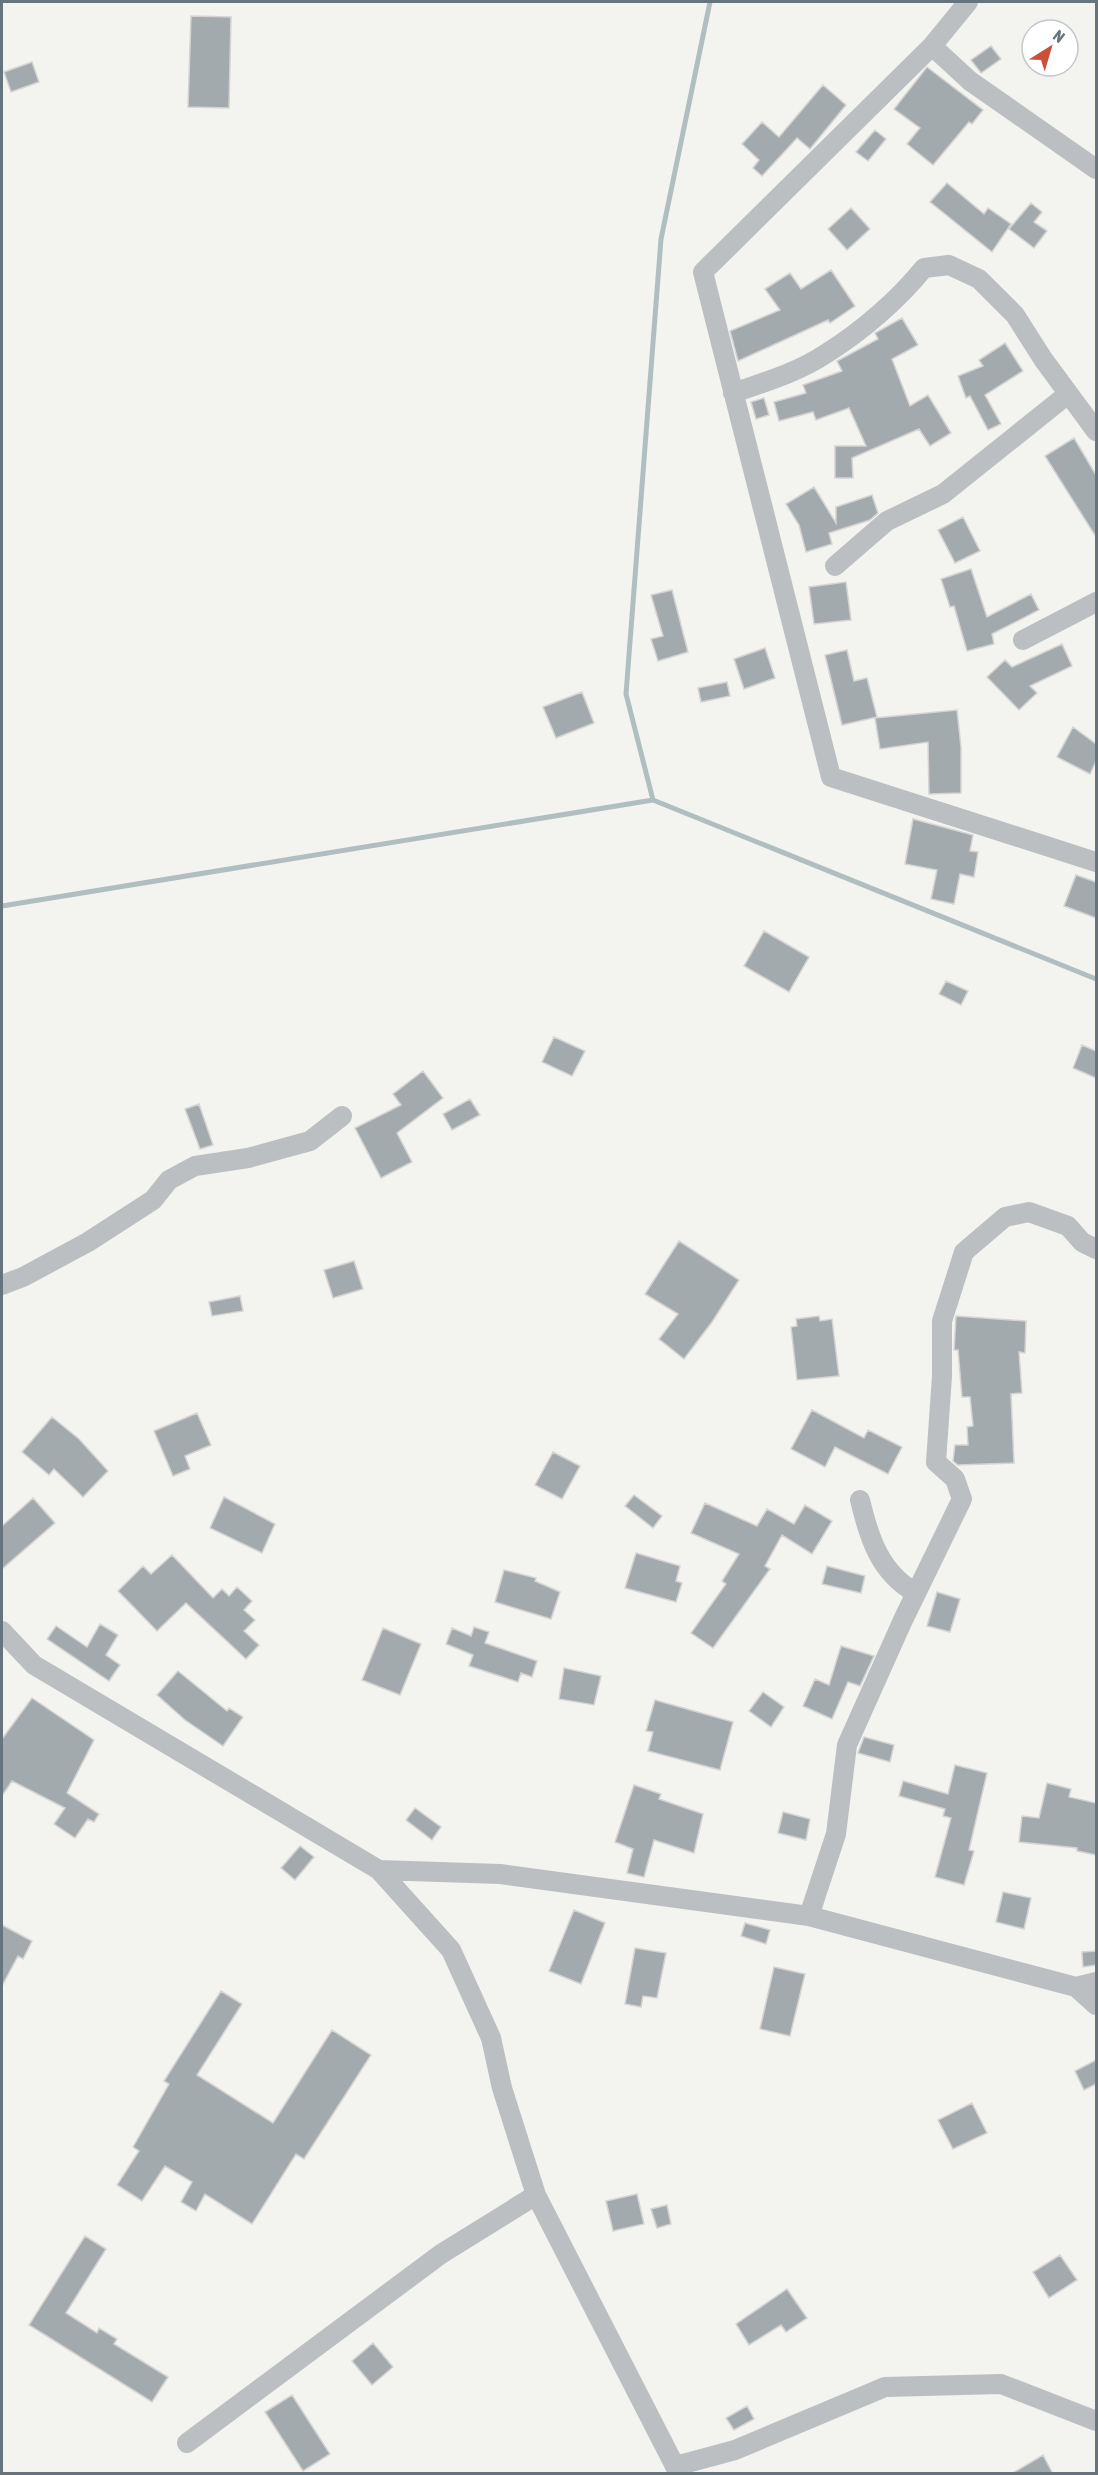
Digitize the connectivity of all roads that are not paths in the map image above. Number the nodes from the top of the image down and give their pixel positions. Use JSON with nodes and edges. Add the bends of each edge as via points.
{"nodes":[{"id":1,"x":968,"y":2,"type":"edge"},
{"id":2,"x":932,"y":46,"type":"junction"},
{"id":3,"x":1096,"y":169,"type":"edge"},
{"id":4,"x":734,"y":393,"type":"junction"},
{"id":5,"x":1068,"y":394,"type":"junction"},
{"id":6,"x":1096,"y":431,"type":"edge"},
{"id":7,"x":835,"y":566,"type":"dead end"},
{"id":8,"x":1096,"y":602,"type":"edge"},
{"id":9,"x":1023,"y":640,"type":"dead end"},
{"id":10,"x":1096,"y":862,"type":"edge"},
{"id":11,"x":342,"y":1116,"type":"dead end"},
{"id":12,"x":1096,"y":1249,"type":"edge"},
{"id":13,"x":2,"y":1285,"type":"edge"},
{"id":14,"x":860,"y":1500,"type":"dead end"},
{"id":15,"x":916,"y":1593,"type":"junction"},
{"id":16,"x":2,"y":1631,"type":"edge"},
{"id":17,"x":379,"y":1870,"type":"junction"},
{"id":18,"x":809,"y":1916,"type":"junction"},
{"id":19,"x":1096,"y":1982,"type":"edge"},
{"id":20,"x":1076,"y":1987,"type":"junction"},
{"id":21,"x":1096,"y":2005,"type":"edge"},
{"id":22,"x":536,"y":2195,"type":"junction"},
{"id":23,"x":1096,"y":2421,"type":"edge"},
{"id":24,"x":187,"y":2443,"type":"dead end"},
{"id":25,"x":678,"y":2470,"type":"edge"}],
"edges":[{"from":1,"to":2,"type":"street"},
{"from":2,"to":3,"type":"street","via":[[970,81]]},
{"from":2,"to":4,"type":"street","via":[[703,272]]},
{"from":4,"to":5,"type":"street","via":[[775,379],[826,354],[907,289],[924,268],[949,265],[979,279],[1015,315]]},
{"from":4,"to":10,"type":"street","via":[[831,777]]},
{"from":5,"to":6,"type":"street"},
{"from":5,"to":7,"type":"street","via":[[943,494],[887,521]]},
{"from":8,"to":9,"type":"street"},
{"from":11,"to":13,"type":"street","via":[[310,1141],[248,1158],[195,1166],[169,1180],[153,1200],[88,1242]]},
{"from":12,"to":15,"type":"street","via":[[1082,1242],[1068,1226],[1029,1212],[1005,1217],[964,1252],[942,1321],[936,1462],[955,1479],[962,1499]]},
{"from":14,"to":15,"type":"street","via":[[868,1534],[886,1569]]},
{"from":15,"to":18,"type":"street","via":[[847,1745],[836,1834]]},
{"from":16,"to":17,"type":"street","via":[[34,1665]]},
{"from":17,"to":18,"type":"street","via":[[500,1874]]},
{"from":17,"to":22,"type":"street","via":[[451,1950],[491,2038],[502,2088]]},
{"from":18,"to":20,"type":"street"},
{"from":19,"to":20,"type":"street"},
{"from":20,"to":21,"type":"street"},
{"from":22,"to":24,"type":"street","via":[[441,2254]]},
{"from":22,"to":25,"type":"street"},
{"from":23,"to":25,"type":"street","via":[[1001,2384],[885,2387]]}]}
